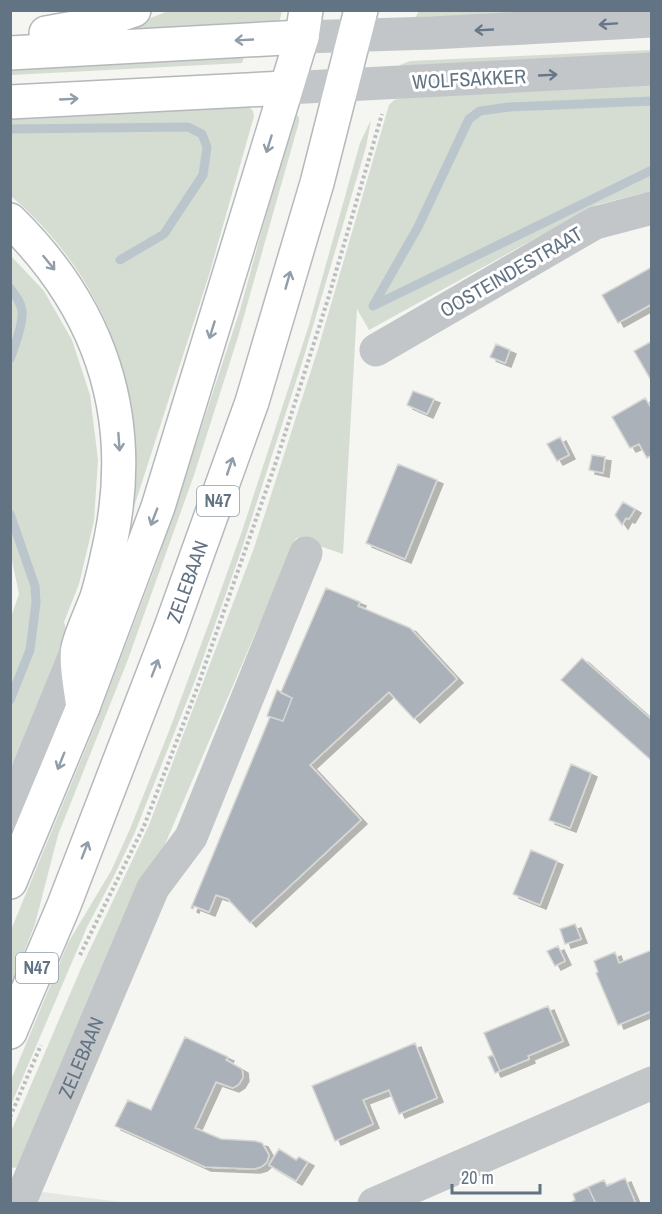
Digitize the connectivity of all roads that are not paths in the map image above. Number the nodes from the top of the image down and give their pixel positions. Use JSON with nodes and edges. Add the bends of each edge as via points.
{"nodes":[{"id":1,"x":134,"y":10,"type":"edge"},
{"id":2,"x":567,"y":10,"type":"edge"},
{"id":3,"x":572,"y":10,"type":"edge"},
{"id":4,"x":651,"y":21,"type":"edge"},
{"id":5,"x":358,"y":23,"type":"edge"},
{"id":6,"x":304,"y":24,"type":"edge"},
{"id":7,"x":10,"y":35,"type":"edge"},
{"id":8,"x":10,"y":53,"type":"edge"},
{"id":9,"x":651,"y":69,"type":"edge"},
{"id":10,"x":342,"y":86,"type":"junction"},
{"id":11,"x":286,"y":88,"type":"junction"},
{"id":12,"x":10,"y":102,"type":"edge"},
{"id":13,"x":651,"y":208,"type":"edge"},
{"id":14,"x":10,"y":219,"type":"edge"},
{"id":15,"x":376,"y":350,"type":"dead end"},
{"id":16,"x":306,"y":553,"type":"dead end"},
{"id":17,"x":77,"y":650,"type":"junction"},
{"id":18,"x":83,"y":707,"type":"junction"},
{"id":19,"x":10,"y":814,"type":"edge"},
{"id":20,"x":10,"y":882,"type":"edge"},
{"id":21,"x":10,"y":1032,"type":"edge"},
{"id":22,"x":651,"y":1083,"type":"edge"},
{"id":23,"x":417,"y":1195,"type":"edge"},
{"id":24,"x":19,"y":1203,"type":"edge"},
{"id":25,"x":374,"y":1203,"type":"edge"}],
"edges":[{"from":1,"to":7,"type":"main road","via":[[91,25]]},
{"from":2,"to":3,"type":"street"},
{"from":4,"to":5,"type":"street","one_way":true,"via":[[432,33]]},
{"from":5,"to":6,"type":"street"},
{"from":5,"to":10,"type":"main road","number":"N47"},
{"from":6,"to":8,"type":"main road","one_way":true},
{"from":6,"to":11,"type":"main road"},
{"from":10,"to":9,"type":"street","name":"WOLFSAKKER","one_way":true},
{"from":10,"to":11,"type":"street","name":"WOLFSAKKER"},
{"from":21,"to":10,"type":"main road","name":"ZELEBAAN","number":"N47","one_way":true,"via":[[68,894],[217,502],[256,390]]},
{"from":12,"to":11,"type":"main road","one_way":true},
{"from":11,"to":18,"type":"main road","one_way":true,"via":[[158,507]]},
{"from":13,"to":15,"type":"street","name":"OOSTEINDESTRAAT","via":[[595,223]]},
{"from":14,"to":17,"type":"main road","one_way":true,"via":[[56,271],[75,302],[108,376],[117,422],[120,464],[111,538],[98,594]]},
{"from":16,"to":24,"type":"street","name":"ZELEBAAN","via":[[191,837],[153,888]]},
{"from":17,"to":18,"type":"main road"},
{"from":17,"to":19,"type":"street"},
{"from":18,"to":20,"type":"main road","one_way":true},
{"from":22,"to":23,"type":"street"},
{"from":23,"to":25,"type":"street"}]}
